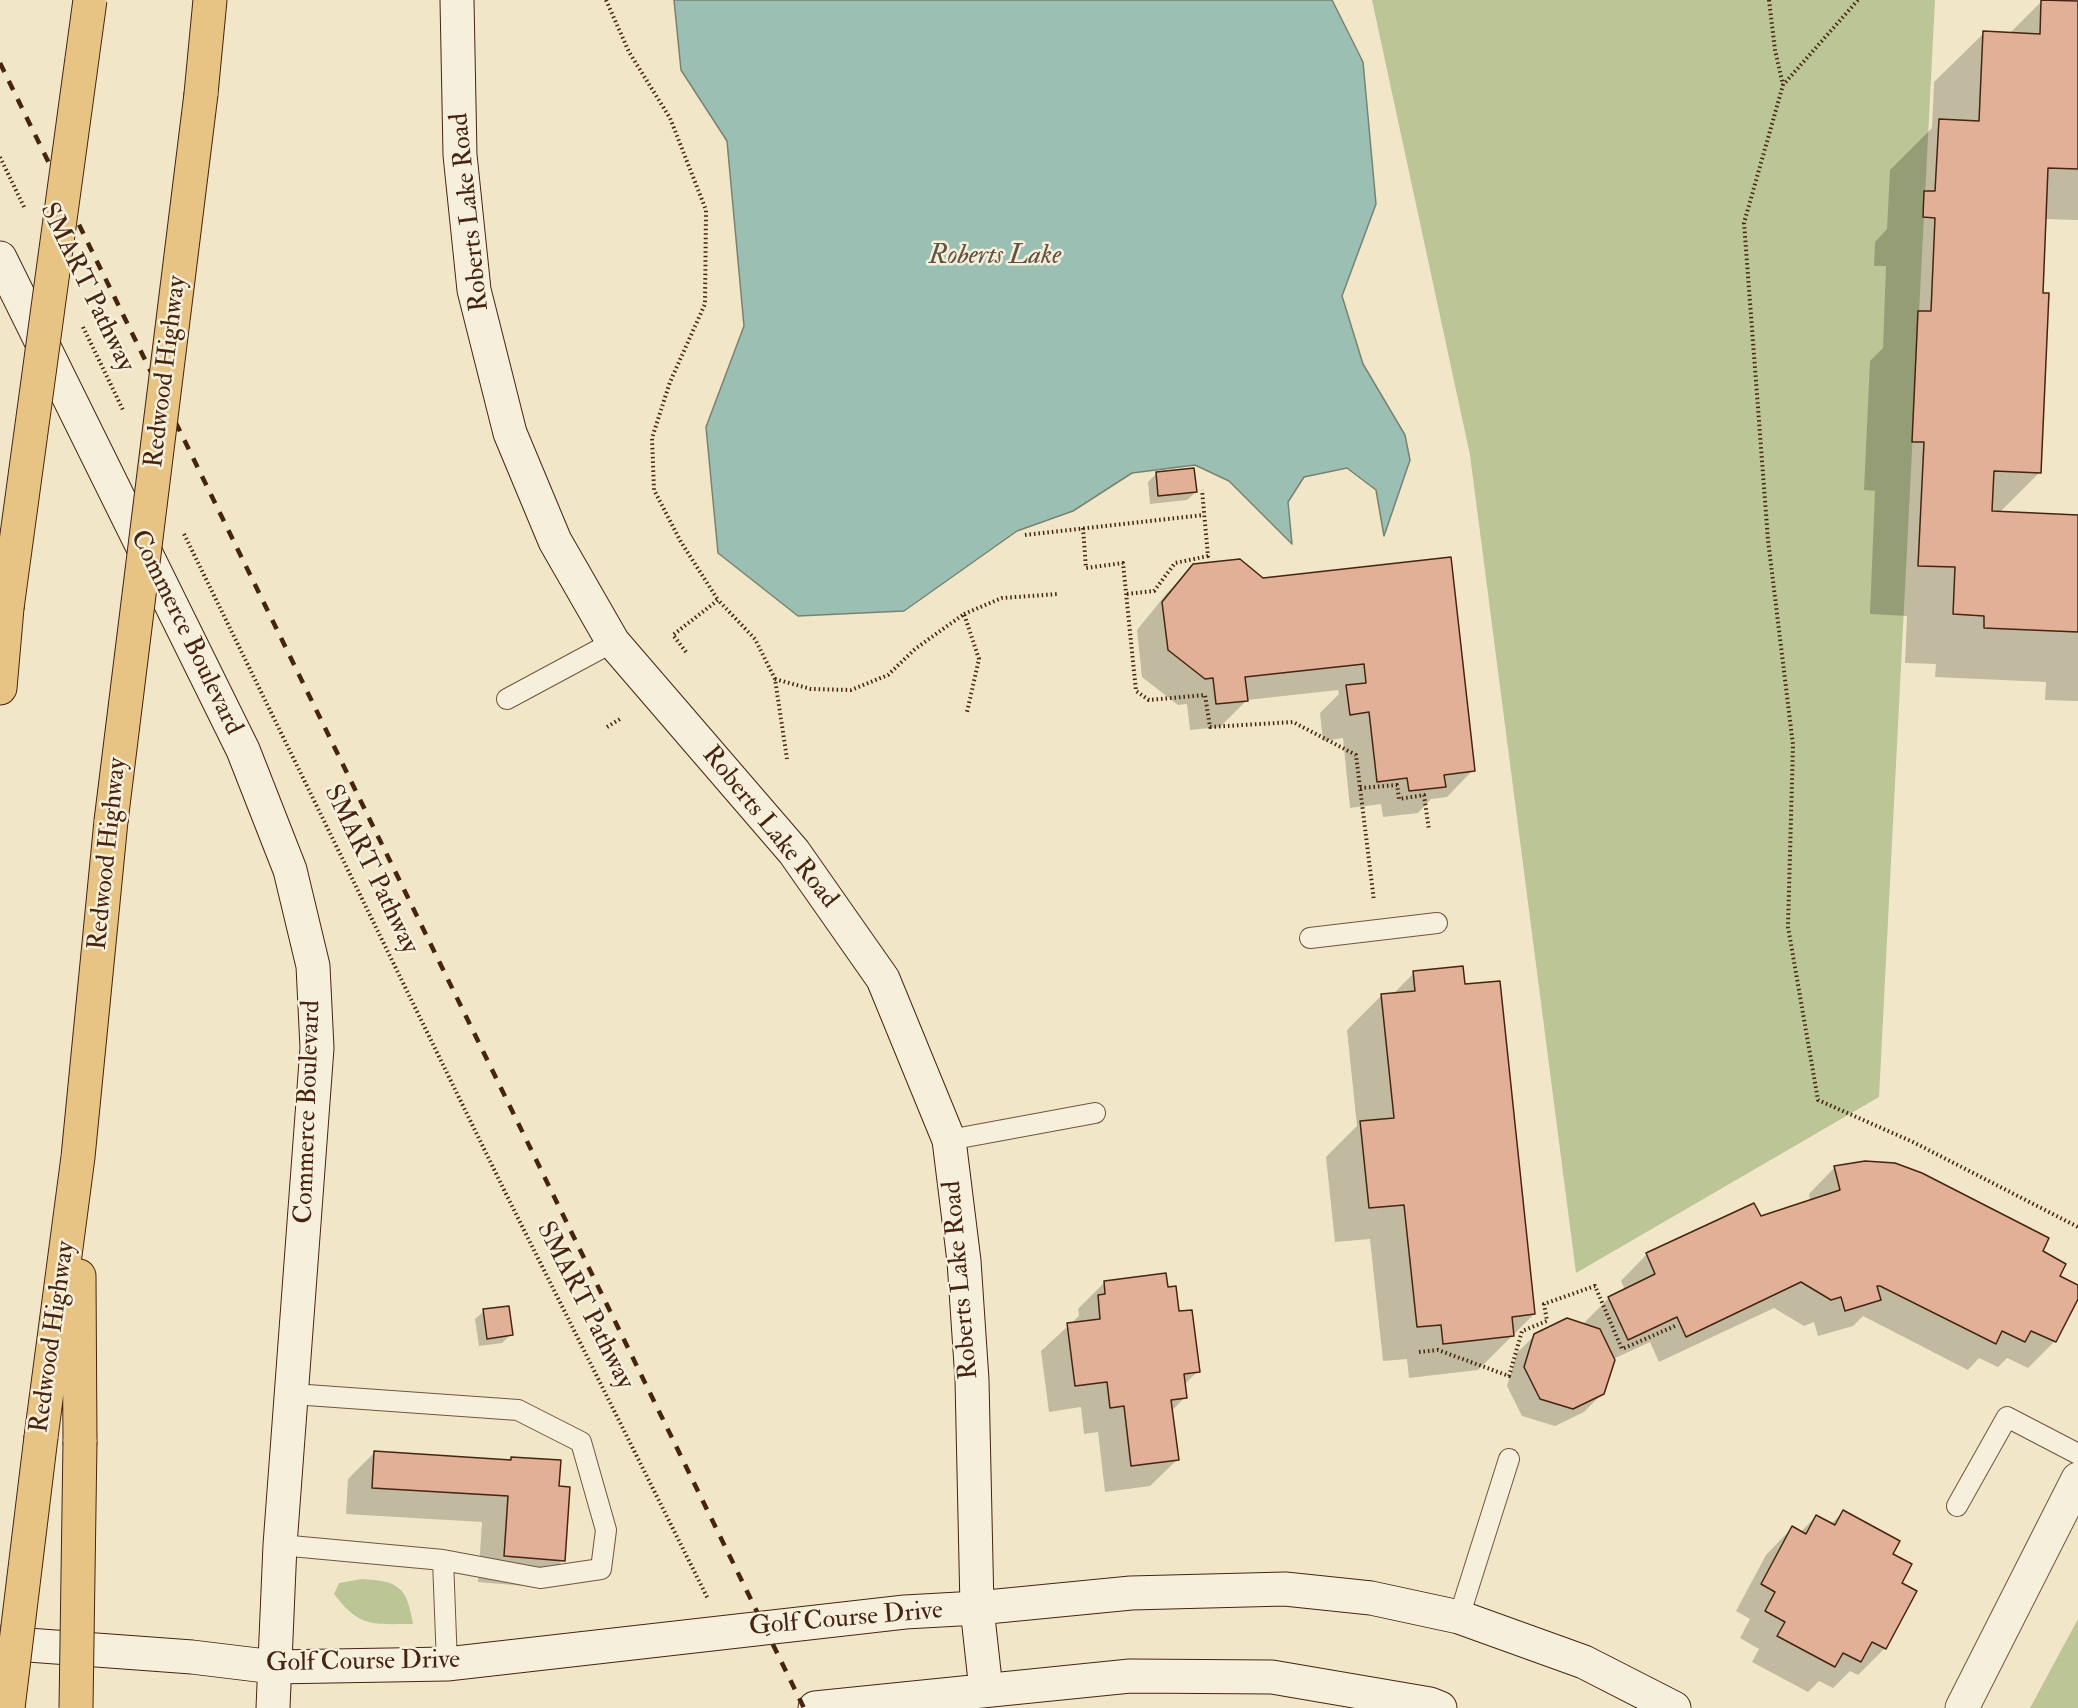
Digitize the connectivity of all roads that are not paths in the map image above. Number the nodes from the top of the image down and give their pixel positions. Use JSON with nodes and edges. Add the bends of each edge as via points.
{"nodes":[{"id":1,"x":90,"y":0,"type":"edge"},
{"id":2,"x":210,"y":0,"type":"edge"},
{"id":3,"x":457,"y":0,"type":"edge"},
{"id":4,"x":0,"y":258,"type":"edge"},
{"id":5,"x":613,"y":642,"type":"junction"},
{"id":6,"x":0,"y":688,"type":"edge"},
{"id":7,"x":507,"y":699,"type":"dead end"},
{"id":8,"x":1437,"y":923,"type":"dead end"},
{"id":9,"x":1310,"y":938,"type":"dead end"},
{"id":10,"x":1095,"y":1113,"type":"dead end"},
{"id":11,"x":949,"y":1140,"type":"junction"},
{"id":12,"x":78,"y":1157,"type":"junction"},
{"id":13,"x":292,"y":1394,"type":"junction"},
{"id":14,"x":2078,"y":1454,"type":"edge"},
{"id":15,"x":1509,"y":1459,"type":"dead end"},
{"id":16,"x":2078,"y":1479,"type":"edge"},
{"id":17,"x":1957,"y":1506,"type":"dead end"},
{"id":18,"x":280,"y":1545,"type":"junction"},
{"id":19,"x":443,"y":1560,"type":"junction"},
{"id":20,"x":977,"y":1608,"type":"junction"},
{"id":21,"x":1459,"y":1617,"type":"junction"},
{"id":22,"x":0,"y":1643,"type":"edge"},
{"id":23,"x":447,"y":1664,"type":"junction"},
{"id":24,"x":274,"y":1667,"type":"junction"},
{"id":25,"x":986,"y":1690,"type":"junction"},
{"id":26,"x":8,"y":1708,"type":"edge"},
{"id":27,"x":76,"y":1708,"type":"edge"},
{"id":28,"x":273,"y":1708,"type":"edge"},
{"id":29,"x":814,"y":1708,"type":"edge"},
{"id":30,"x":1440,"y":1708,"type":"edge"},
{"id":31,"x":1674,"y":1708,"type":"edge"},
{"id":32,"x":1962,"y":1708,"type":"edge"}],
"edges":[{"from":1,"to":6,"type":"highway","bridge":true,"via":[[7,608]]},
{"from":2,"to":12,"type":"highway","name":"Redwood Highway","bridge":true,"via":[[111,821]]},
{"from":3,"to":5,"type":"street","name":"Roberts Lake Road","via":[[460,155],[477,301],[510,433],[555,541]]},
{"from":4,"to":13,"type":"street","name":"Commerce Boulevard","via":[[243,750],[290,870],[313,966],[317,1048]]},
{"from":5,"to":7,"type":"lane"},
{"from":5,"to":11,"type":"street","name":"Roberts Lake Road","via":[[794,852],[883,979]]},
{"from":8,"to":9,"type":"lane"},
{"from":10,"to":11,"type":"lane"},
{"from":11,"to":20,"type":"street","name":"Roberts Lake Road","via":[[964,1261],[972,1380]]},
{"from":12,"to":26,"type":"highway","name":"Redwood Highway","bridge":true},
{"from":12,"to":27,"type":"highway","bridge":true,"via":[[80,1442]]},
{"from":13,"to":18,"type":"street","name":"Commerce Boulevard"},
{"from":13,"to":19,"type":"lane","via":[[519,1410],[581,1442],[606,1530],[600,1569],[540,1578]]},
{"from":14,"to":17,"type":"lane","via":[[2007,1417]]},
{"from":15,"to":21,"type":"lane"},
{"from":16,"to":32,"type":"street"},
{"from":18,"to":19,"type":"lane"},
{"from":18,"to":24,"type":"street","name":"Commerce Boulevard"},
{"from":19,"to":23,"type":"lane"},
{"from":20,"to":21,"type":"street","name":"Golf Course Drive","via":[[1131,1593],[1285,1589],[1371,1598]]},
{"from":20,"to":23,"type":"street","name":"Golf Course Drive","via":[[764,1626]]},
{"from":20,"to":25,"type":"street","name":"Roberts Lake Road"},
{"from":21,"to":31,"type":"street","name":"Golf Course Drive","via":[[1584,1662]]},
{"from":22,"to":24,"type":"street","name":"Golf Course Drive"},
{"from":23,"to":24,"type":"street","name":"Golf Course Drive"},
{"from":24,"to":28,"type":"street","name":"Commerce Boulevard"},
{"from":25,"to":29,"type":"street"},
{"from":25,"to":30,"type":"street","via":[[1130,1676],[1272,1677]]}]}
